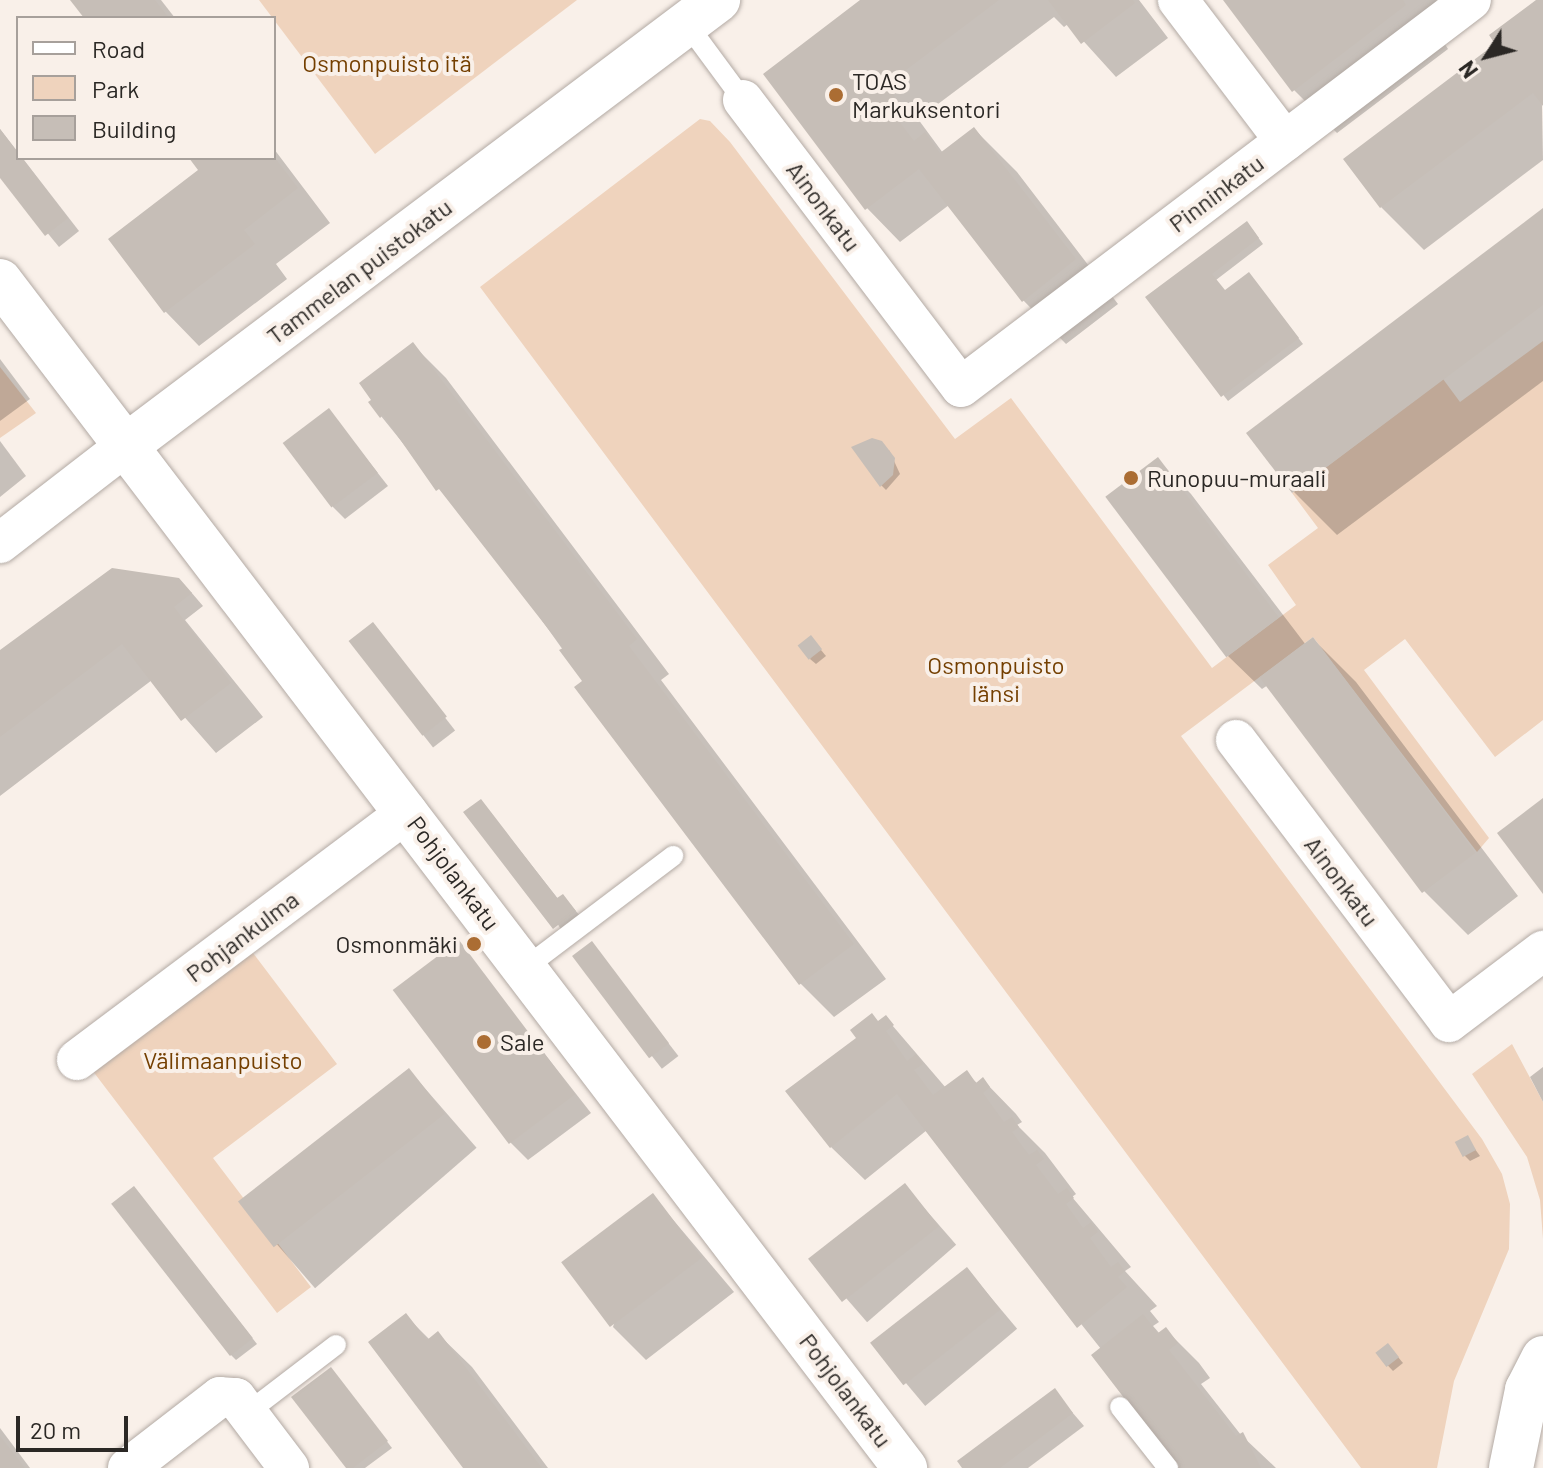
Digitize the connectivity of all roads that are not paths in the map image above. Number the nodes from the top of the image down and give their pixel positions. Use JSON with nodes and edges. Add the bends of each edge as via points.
{"nodes":[{"id":1,"x":1178,"y":0,"type":"edge"},
{"id":2,"x":1471,"y":0,"type":"edge"},
{"id":3,"x":703,"y":12,"type":"edge"},
{"id":4,"x":743,"y":100,"type":"joint"},
{"id":5,"x":1285,"y":141,"type":"junction"},
{"id":6,"x":0,"y":281,"type":"edge"},
{"id":7,"x":961,"y":387,"type":"joint"},
{"id":8,"x":127,"y":445,"type":"junction"},
{"id":9,"x":0,"y":543,"type":"edge"},
{"id":10,"x":1236,"y":740,"type":"dead end"},
{"id":11,"x":407,"y":812,"type":"junction"},
{"id":12,"x":673,"y":856,"type":"dead end"},
{"id":13,"x":1543,"y":951,"type":"edge"},
{"id":14,"x":525,"y":968,"type":"junction"},
{"id":15,"x":77,"y":1060,"type":"dead end"},
{"id":16,"x":336,"y":1345,"type":"dead end"},
{"id":17,"x":1543,"y":1358,"type":"edge"},
{"id":18,"x":1120,"y":1407,"type":"dead end"},
{"id":19,"x":247,"y":1413,"type":"junction"},
{"id":20,"x":128,"y":1468,"type":"edge"},
{"id":21,"x":289,"y":1468,"type":"edge"},
{"id":22,"x":905,"y":1468,"type":"edge"},
{"id":23,"x":1168,"y":1468,"type":"edge"},
{"id":24,"x":1511,"y":1468,"type":"edge"}],
"edges":[{"from":1,"to":5,"type":"street"},
{"from":2,"to":5,"type":"street","name":"Pinninkatu"},
{"from":3,"to":4,"type":"lane","name":"Ainonkatu"},
{"from":3,"to":8,"type":"main road","name":"Tammelan puistokatu"},
{"from":4,"to":7,"type":"street","name":"Ainonkatu"},
{"from":5,"to":7,"type":"street","name":"Pinninkatu"},
{"from":6,"to":8,"type":"main road","name":"Pohjolankatu"},
{"from":8,"to":9,"type":"street","name":"Tammelan puistokatu"},
{"from":8,"to":11,"type":"main road","name":"Pohjolankatu"},
{"from":10,"to":13,"type":"street","name":"Ainonkatu","via":[[1449,1022]]},
{"from":11,"to":14,"type":"main road","name":"Pohjolankatu"},
{"from":11,"to":15,"type":"street","name":"Pohjankulma"},
{"from":12,"to":14,"type":"lane"},
{"from":14,"to":22,"type":"main road","name":"Pohjolankatu"},
{"from":16,"to":19,"type":"lane"},
{"from":17,"to":24,"type":"main road","via":[[1527,1390]]},
{"from":18,"to":23,"type":"lane"},
{"from":19,"to":20,"type":"street","via":[[236,1398],[220,1397]]},
{"from":19,"to":21,"type":"street"}]}
